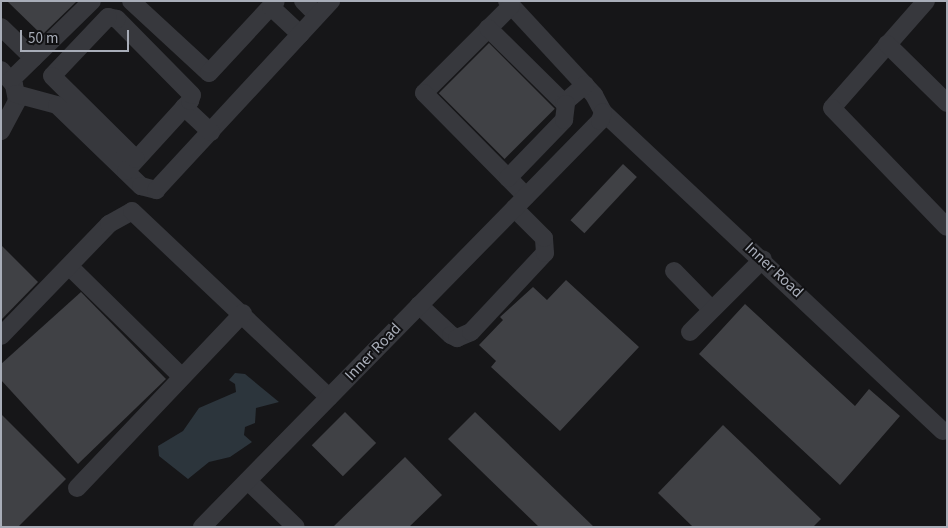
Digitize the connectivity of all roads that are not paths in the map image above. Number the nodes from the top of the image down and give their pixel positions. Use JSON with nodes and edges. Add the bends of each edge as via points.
{"nodes":[{"id":1,"x":92,"y":1,"type":"edge"},
{"id":2,"x":131,"y":1,"type":"edge"},
{"id":3,"x":303,"y":1,"type":"edge"},
{"id":4,"x":331,"y":1,"type":"edge"},
{"id":5,"x":926,"y":1,"type":"edge"},
{"id":6,"x":509,"y":3,"type":"edge"},
{"id":7,"x":274,"y":4,"type":"edge"},
{"id":8,"x":317,"y":15,"type":"junction"},
{"id":9,"x":1,"y":27,"type":"edge"},
{"id":10,"x":488,"y":28,"type":"junction"},
{"id":11,"x":300,"y":34,"type":"junction"},
{"id":12,"x":887,"y":44,"type":"junction"},
{"id":13,"x":33,"y":58,"type":"junction"},
{"id":14,"x":9,"y":81,"type":"edge"},
{"id":15,"x":585,"y":85,"type":"junction"},
{"id":16,"x":947,"y":103,"type":"edge"},
{"id":17,"x":566,"y":104,"type":"junction"},
{"id":18,"x":69,"y":105,"type":"junction"},
{"id":19,"x":184,"y":107,"type":"junction"},
{"id":20,"x":603,"y":112,"type":"junction"},
{"id":21,"x":1,"y":131,"type":"edge"},
{"id":22,"x":211,"y":132,"type":"junction"},
{"id":23,"x":131,"y":165,"type":"junction"},
{"id":24,"x":508,"y":178,"type":"junction"},
{"id":25,"x":520,"y":202,"type":"junction"},
{"id":26,"x":947,"y":227,"type":"edge"},
{"id":27,"x":763,"y":259,"type":"junction"},
{"id":28,"x":70,"y":267,"type":"junction"},
{"id":29,"x":674,"y":272,"type":"dead end"},
{"id":30,"x":419,"y":305,"type":"junction"},
{"id":31,"x":712,"y":310,"type":"junction"},
{"id":32,"x":243,"y":314,"type":"junction"},
{"id":33,"x":690,"y":332,"type":"dead end"},
{"id":34,"x":1,"y":336,"type":"edge"},
{"id":35,"x":180,"y":375,"type":"junction"},
{"id":36,"x":329,"y":397,"type":"junction"},
{"id":37,"x":943,"y":431,"type":"dead end"},
{"id":38,"x":248,"y":481,"type":"junction"},
{"id":39,"x":77,"y":488,"type":"dead end"},
{"id":40,"x":202,"y":527,"type":"edge"},
{"id":41,"x":296,"y":527,"type":"edge"}],
"edges":[{"from":1,"to":13,"type":"street"},
{"from":2,"to":7,"type":"street","via":[[209,73]]},
{"from":3,"to":8,"type":"street"},
{"from":4,"to":8,"type":"street"},
{"from":5,"to":12,"type":"street"},
{"from":6,"to":10,"type":"street"},
{"from":6,"to":15,"type":"street","name":"Inner Road"},
{"from":7,"to":11,"type":"street"},
{"from":8,"to":11,"type":"street"},
{"from":9,"to":13,"type":"street"},
{"from":10,"to":17,"type":"street"},
{"from":10,"to":24,"type":"street","via":[[424,93]]},
{"from":11,"to":22,"type":"street"},
{"from":12,"to":16,"type":"street"},
{"from":12,"to":26,"type":"street","via":[[836,101],[833,112]]},
{"from":13,"to":14,"type":"street"},
{"from":14,"to":18,"type":"street","via":[[50,102]]},
{"from":14,"to":21,"type":"street","via":[[16,110]]},
{"from":15,"to":17,"type":"street"},
{"from":15,"to":20,"type":"street","name":"Inner Road"},
{"from":17,"to":24,"type":"street","via":[[568,114],[564,120]]},
{"from":18,"to":19,"type":"street","via":[[53,74],[112,16],[192,91]]},
{"from":18,"to":23,"type":"street"},
{"from":19,"to":22,"type":"street"},
{"from":19,"to":23,"type":"street"},
{"from":20,"to":25,"type":"street","name":"Inner Road"},
{"from":20,"to":27,"type":"street","name":"Inner Road"},
{"from":22,"to":23,"type":"street","via":[[156,190],[146,189]]},
{"from":24,"to":25,"type":"street"},
{"from":25,"to":30,"type":"street","name":"Inner Road"},
{"from":25,"to":30,"type":"street","via":[[544,238],[544,253],[471,332],[457,338],[450,335]]},
{"from":27,"to":31,"type":"street"},
{"from":27,"to":37,"type":"street","name":"Inner Road"},
{"from":28,"to":32,"type":"street","via":[[109,224],[128,211],[141,215]]},
{"from":28,"to":34,"type":"street"},
{"from":28,"to":35,"type":"street"},
{"from":29,"to":31,"type":"street"},
{"from":30,"to":36,"type":"street","name":"Inner Road"},
{"from":31,"to":33,"type":"street"},
{"from":32,"to":35,"type":"street"},
{"from":32,"to":36,"type":"street"},
{"from":35,"to":39,"type":"street"},
{"from":36,"to":38,"type":"street","name":"Inner Road"},
{"from":38,"to":40,"type":"street","name":"Inner Road"},
{"from":38,"to":41,"type":"street"}]}
